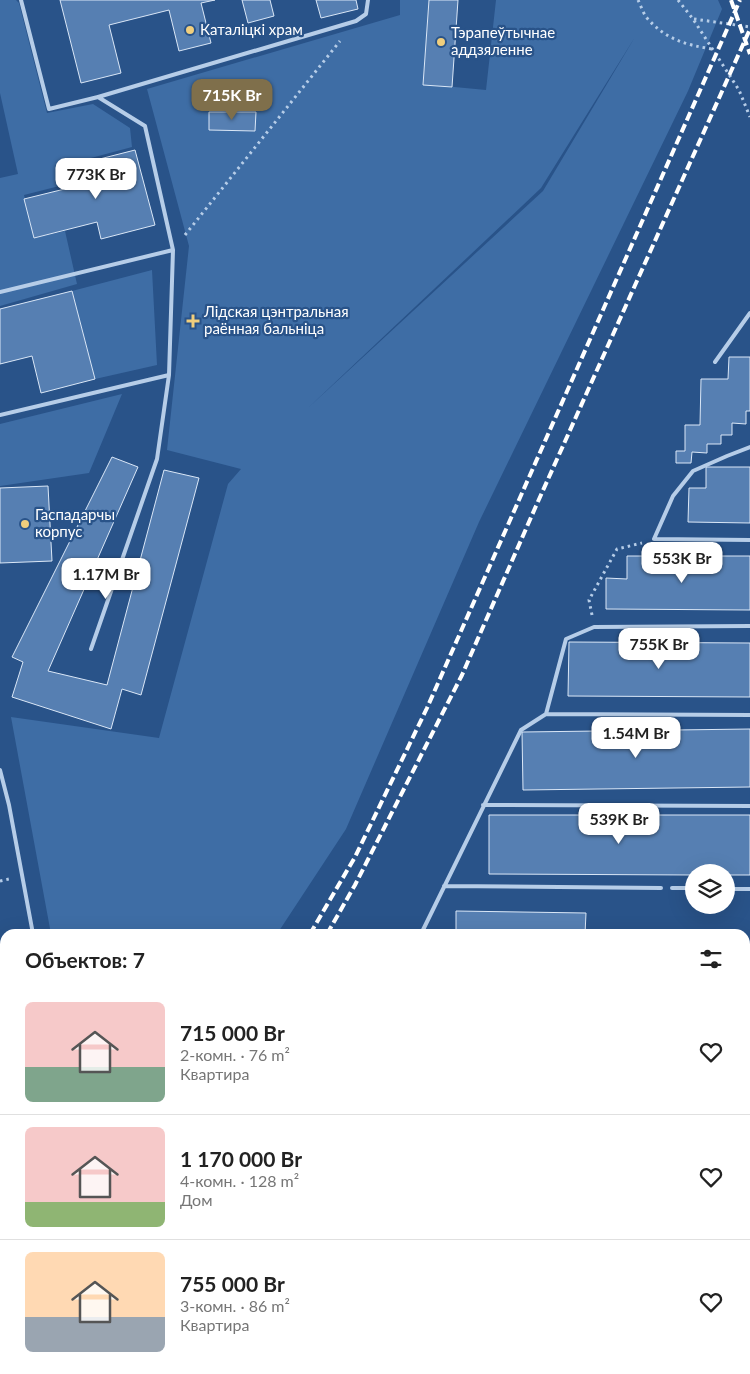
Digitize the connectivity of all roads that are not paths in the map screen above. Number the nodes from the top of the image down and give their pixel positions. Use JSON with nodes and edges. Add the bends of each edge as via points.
{"nodes":[{"id":1,"x":21,"y":0,"type":"edge"},
{"id":2,"x":368,"y":0,"type":"edge"},
{"id":3,"x":98,"y":97,"type":"junction"},
{"id":4,"x":173,"y":250,"type":"junction"},
{"id":5,"x":0,"y":292,"type":"edge"},
{"id":6,"x":750,"y":313,"type":"edge"},
{"id":7,"x":715,"y":362,"type":"dead end"},
{"id":8,"x":169,"y":375,"type":"junction"},
{"id":9,"x":0,"y":415,"type":"edge"},
{"id":10,"x":750,"y":447,"type":"edge"},
{"id":11,"x":750,"y":540,"type":"edge"},
{"id":12,"x":750,"y":626,"type":"edge"},
{"id":13,"x":90,"y":649,"type":"dead end"},
{"id":14,"x":546,"y":714,"type":"junction"},
{"id":15,"x":750,"y":715,"type":"edge"},
{"id":16,"x":0,"y":770,"type":"edge"},
{"id":17,"x":7,"y":797,"type":"junction"},
{"id":18,"x":0,"y":799,"type":"edge"},
{"id":19,"x":484,"y":805,"type":"junction"},
{"id":20,"x":750,"y":806,"type":"edge"},
{"id":21,"x":444,"y":886,"type":"junction"},
{"id":22,"x":660,"y":888,"type":"dead end"},
{"id":23,"x":672,"y":888,"type":"dead end"},
{"id":24,"x":685,"y":888,"type":"edge"},
{"id":25,"x":735,"y":889,"type":"edge"},
{"id":26,"x":750,"y":889,"type":"edge"},
{"id":27,"x":32,"y":929,"type":"edge"},
{"id":28,"x":423,"y":929,"type":"edge"}],
"edges":[{"from":1,"to":3,"type":"lane","via":[[49,109]]},
{"from":2,"to":3,"type":"lane","via":[[366,14],[356,21]]},
{"from":3,"to":4,"type":"lane","via":[[144,126]]},
{"from":4,"to":5,"type":"lane"},
{"from":4,"to":8,"type":"lane"},
{"from":6,"to":7,"type":"lane"},
{"from":8,"to":9,"type":"lane"},
{"from":8,"to":13,"type":"lane","via":[[156,459]]},
{"from":10,"to":11,"type":"lane","via":[[693,471],[673,496],[654,540]]},
{"from":12,"to":14,"type":"lane","via":[[594,627],[566,639]]},
{"from":14,"to":15,"type":"lane"},
{"from":14,"to":19,"type":"lane","via":[[520,730]]},
{"from":16,"to":17,"type":"lane"},
{"from":17,"to":18,"type":"lane"},
{"from":17,"to":27,"type":"lane"},
{"from":19,"to":20,"type":"lane"},
{"from":19,"to":21,"type":"lane"},
{"from":21,"to":22,"type":"lane"},
{"from":21,"to":28,"type":"lane"},
{"from":23,"to":24,"type":"lane"},
{"from":25,"to":26,"type":"lane"}]}
